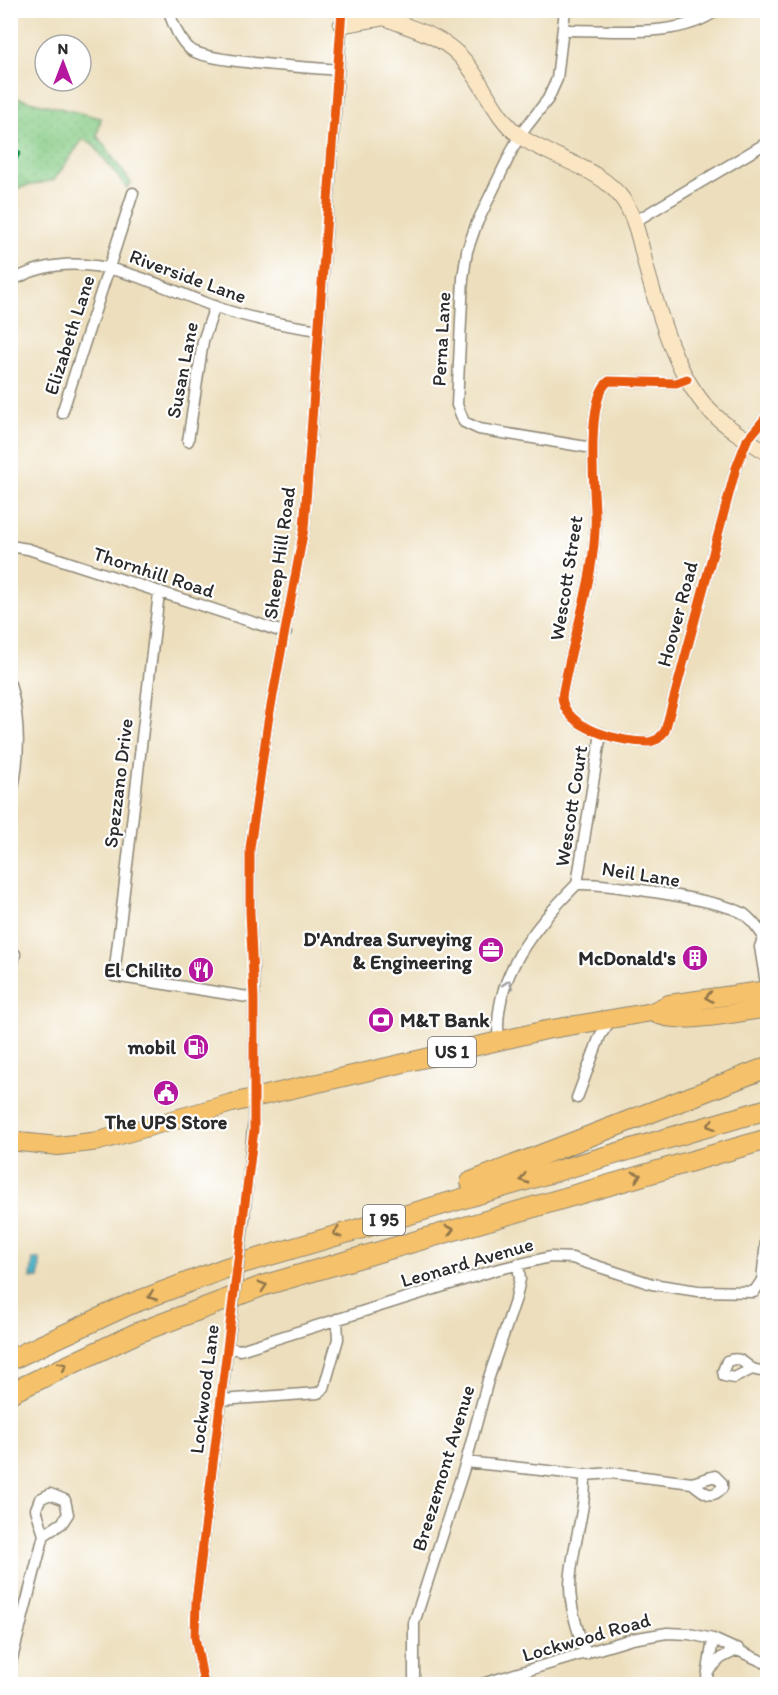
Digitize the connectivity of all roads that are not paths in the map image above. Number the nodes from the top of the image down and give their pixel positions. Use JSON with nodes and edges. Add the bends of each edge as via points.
{"nodes":[{"id":1,"x":169,"y":10,"type":"edge"},
{"id":2,"x":565,"y":10,"type":"edge"},
{"id":3,"x":717,"y":10,"type":"edge"},
{"id":4,"x":376,"y":14,"type":"edge"},
{"id":5,"x":342,"y":16,"type":"edge"},
{"id":6,"x":563,"y":30,"type":"junction"},
{"id":7,"x":337,"y":70,"type":"junction"},
{"id":8,"x":519,"y":136,"type":"junction"},
{"id":9,"x":768,"y":142,"type":"edge"},
{"id":10,"x":133,"y":193,"type":"dead end"},
{"id":11,"x":634,"y":222,"type":"junction"},
{"id":12,"x":109,"y":268,"type":"junction"},
{"id":13,"x":10,"y":282,"type":"edge"},
{"id":14,"x":214,"y":306,"type":"junction"},
{"id":15,"x":319,"y":330,"type":"junction"},
{"id":16,"x":687,"y":379,"type":"junction"},
{"id":17,"x":63,"y":414,"type":"dead end"},
{"id":18,"x":768,"y":415,"type":"edge"},
{"id":19,"x":747,"y":440,"type":"junction"},
{"id":20,"x":188,"y":441,"type":"dead end"},
{"id":21,"x":592,"y":448,"type":"junction"},
{"id":22,"x":768,"y":453,"type":"edge"},
{"id":23,"x":10,"y":546,"type":"edge"},
{"id":24,"x":159,"y":593,"type":"junction"},
{"id":25,"x":286,"y":633,"type":"junction"},
{"id":26,"x":10,"y":684,"type":"edge"},
{"id":27,"x":601,"y":733,"type":"junction"},
{"id":28,"x":10,"y":801,"type":"edge"},
{"id":29,"x":577,"y":884,"type":"junction"},
{"id":30,"x":768,"y":924,"type":"edge"},
{"id":31,"x":765,"y":938,"type":"edge"},
{"id":32,"x":15,"y":954,"type":"dead end"},
{"id":33,"x":10,"y":975,"type":"edge"},
{"id":34,"x":767,"y":991,"type":"edge"},
{"id":35,"x":254,"y":999,"type":"junction"},
{"id":36,"x":768,"y":1008,"type":"edge"},
{"id":37,"x":652,"y":1012,"type":"junction"},
{"id":38,"x":612,"y":1017,"type":"junction"},
{"id":39,"x":499,"y":1041,"type":"junction"},
{"id":40,"x":768,"y":1067,"type":"edge"},
{"id":41,"x":254,"y":1098,"type":"junction"},
{"id":42,"x":577,"y":1098,"type":"dead end"},
{"id":43,"x":768,"y":1109,"type":"edge"},
{"id":44,"x":766,"y":1140,"type":"edge"},
{"id":45,"x":10,"y":1141,"type":"edge"},
{"id":46,"x":399,"y":1215,"type":"junction"},
{"id":47,"x":768,"y":1223,"type":"edge"},
{"id":48,"x":518,"y":1264,"type":"junction"},
{"id":49,"x":337,"y":1319,"type":"junction"},
{"id":50,"x":228,"y":1347,"type":"junction"},
{"id":51,"x":10,"y":1360,"type":"edge"},
{"id":52,"x":752,"y":1369,"type":"dead end"},
{"id":53,"x":768,"y":1372,"type":"edge"},
{"id":54,"x":10,"y":1392,"type":"edge"},
{"id":55,"x":221,"y":1400,"type":"junction"},
{"id":56,"x":466,"y":1462,"type":"junction"},
{"id":57,"x":585,"y":1475,"type":"junction"},
{"id":58,"x":692,"y":1483,"type":"dead end"},
{"id":59,"x":44,"y":1535,"type":"dead end"},
{"id":60,"x":10,"y":1613,"type":"edge"},
{"id":61,"x":22,"y":1616,"type":"junction"},
{"id":62,"x":713,"y":1639,"type":"junction"},
{"id":63,"x":739,"y":1649,"type":"junction"},
{"id":64,"x":586,"y":1654,"type":"junction"},
{"id":65,"x":768,"y":1665,"type":"edge"},
{"id":66,"x":10,"y":1666,"type":"edge"},
{"id":67,"x":708,"y":1671,"type":"junction"},
{"id":68,"x":204,"y":1684,"type":"edge"},
{"id":69,"x":414,"y":1684,"type":"edge"},
{"id":70,"x":482,"y":1684,"type":"edge"},
{"id":71,"x":706,"y":1684,"type":"edge"}],
"edges":[{"from":1,"to":7,"type":"street","via":[[177,32],[187,46],[200,54]]},
{"from":2,"to":6,"type":"street","name":"Perna Lane"},
{"from":3,"to":6,"type":"street","via":[[694,25],[670,29]]},
{"from":4,"to":5,"type":"street"},
{"from":4,"to":8,"type":"street","via":[[437,38],[458,54]]},
{"from":5,"to":7,"type":"street","name":"Sheep Hill Road"},
{"from":6,"to":8,"type":"street","name":"Perna Lane","via":[[557,79],[548,99]]},
{"from":7,"to":15,"type":"street","name":"Sheep Hill Road"},
{"from":8,"to":11,"type":"street","via":[[604,181],[624,201]]},
{"from":8,"to":21,"type":"street","name":"Perna Lane","via":[[467,251],[457,405],[464,422],[479,429]]},
{"from":9,"to":11,"type":"street"},
{"from":10,"to":12,"type":"street","name":"Elizabeth Lane"},
{"from":11,"to":16,"type":"street","via":[[657,304]]},
{"from":12,"to":13,"type":"street","name":"Riverside Lane","via":[[77,264],[44,267]]},
{"from":12,"to":14,"type":"street","name":"Riverside Lane","via":[[146,277]]},
{"from":12,"to":17,"type":"street","name":"Elizabeth Lane"},
{"from":14,"to":15,"type":"street","name":"Riverside Lane","via":[[270,323]]},
{"from":14,"to":20,"type":"street","name":"Susan Lane","via":[[203,341]]},
{"from":15,"to":25,"type":"street","name":"Sheep Hill Road","via":[[304,529]]},
{"from":16,"to":19,"type":"street","via":[[710,410]]},
{"from":16,"to":21,"type":"street","name":"Wescott Street","via":[[676,383],[617,380],[604,384],[598,399]]},
{"from":18,"to":19,"type":"street","name":"Hoover Road"},
{"from":19,"to":22,"type":"street"},
{"from":19,"to":27,"type":"street","name":"Hoover Road","via":[[665,731],[650,742]]},
{"from":21,"to":27,"type":"street","name":"Wescott Street","via":[[596,529],[562,697],[572,720]]},
{"from":23,"to":24,"type":"street","name":"Thornhill Road"},
{"from":24,"to":25,"type":"street","name":"Thornhill Road"},
{"from":24,"to":35,"type":"street","name":"Spezzano Drive","via":[[114,976]]},
{"from":25,"to":35,"type":"street","name":"Sheep Hill Road","via":[[268,722],[250,848]]},
{"from":26,"to":28,"type":"street","via":[[18,742]]},
{"from":27,"to":29,"type":"street","name":"Wescott Court"},
{"from":29,"to":31,"type":"street","name":"Neil Lane","via":[[723,906],[743,914]]},
{"from":39,"to":29,"type":"street","name":"Neil Lane","one_way":true,"via":[[498,1017],[520,953],[538,924]]},
{"from":30,"to":31,"type":"street"},
{"from":31,"to":34,"type":"street","via":[[760,947]]},
{"from":32,"to":33,"type":"street"},
{"from":34,"to":37,"type":"main road","number":"US 1","one_way":true,"via":[[669,1004]]},
{"from":35,"to":41,"type":"street","name":"Sheep Hill Road"},
{"from":36,"to":37,"type":"main road","number":"US 1","via":[[691,1018]]},
{"from":37,"to":38,"type":"main road","number":"US 1"},
{"from":38,"to":39,"type":"main road","number":"US 1"},
{"from":38,"to":42,"type":"street","via":[[600,1036]]},
{"from":39,"to":41,"type":"main road","number":"US 1"},
{"from":40,"to":46,"type":"highway","via":[[442,1191]]},
{"from":41,"to":45,"type":"main road","number":"US 1","via":[[82,1144],[46,1146]]},
{"from":41,"to":50,"type":"street","name":"Lockwood Lane","bridge":true,"via":[[253,1142]]},
{"from":43,"to":46,"type":"highway","number":"I 95","one_way":true},
{"from":54,"to":44,"type":"highway","number":"I 95","one_way":true,"via":[[136,1333],[256,1288]]},
{"from":46,"to":51,"type":"highway","number":"I 95","one_way":true,"via":[[193,1280],[96,1319]]},
{"from":47,"to":48,"type":"street","name":"Leonard Avenue","via":[[762,1280],[754,1292],[745,1294],[652,1284],[572,1258],[550,1257]]},
{"from":48,"to":49,"type":"street","name":"Leonard Avenue"},
{"from":48,"to":56,"type":"street","name":"Breezemont Avenue","via":[[516,1298]]},
{"from":49,"to":50,"type":"street","name":"Leonard Avenue","via":[[240,1350]]},
{"from":49,"to":55,"type":"street","via":[[338,1339],[324,1389],[318,1393]]},
{"from":50,"to":55,"type":"street","name":"Lockwood Lane"},
{"from":52,"to":53,"type":"street"},
{"from":55,"to":68,"type":"street","name":"Lockwood Lane","via":[[195,1601],[195,1644]]},
{"from":56,"to":57,"type":"street"},
{"from":56,"to":69,"type":"street","name":"Breezemont Avenue","via":[[414,1623]]},
{"from":57,"to":58,"type":"street","via":[[612,1473]]},
{"from":57,"to":64,"type":"street","via":[[570,1588],[574,1618]]},
{"from":59,"to":61,"type":"street"},
{"from":60,"to":61,"type":"street"},
{"from":61,"to":66,"type":"street"},
{"from":62,"to":63,"type":"street","name":"Lockwood Road"},
{"from":62,"to":64,"type":"street","name":"Lockwood Road","via":[[658,1634]]},
{"from":62,"to":67,"type":"street"},
{"from":63,"to":65,"type":"street","name":"Lockwood Road"},
{"from":63,"to":67,"type":"street","via":[[714,1663]]},
{"from":64,"to":70,"type":"street","name":"Lockwood Road"},
{"from":67,"to":71,"type":"street"}]}
